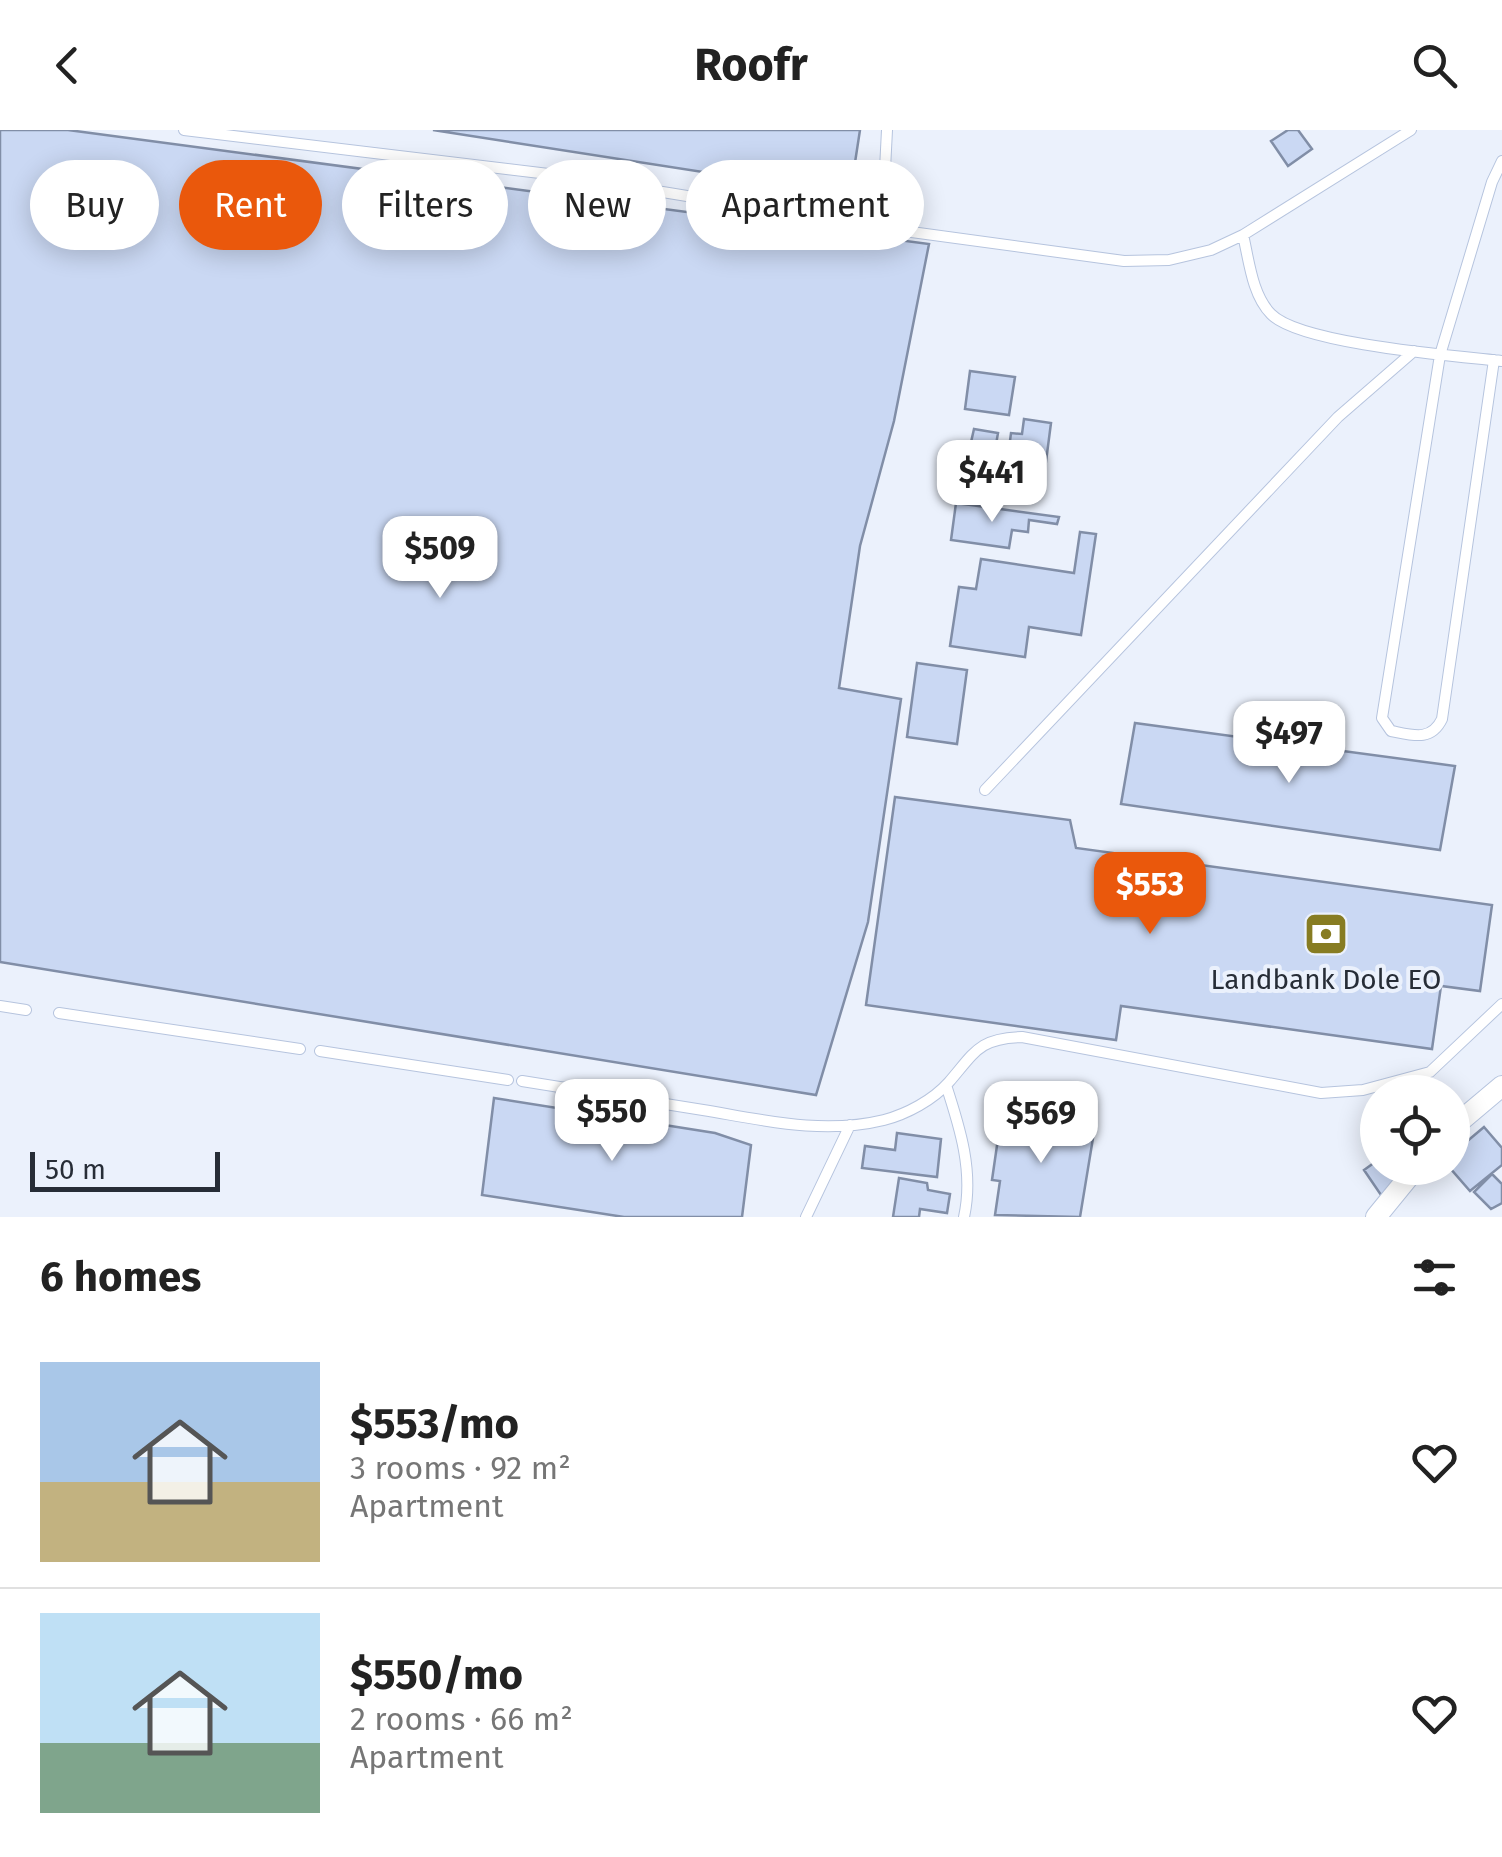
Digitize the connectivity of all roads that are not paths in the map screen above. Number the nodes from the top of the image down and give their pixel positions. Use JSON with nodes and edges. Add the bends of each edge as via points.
{"nodes":[{"id":1,"x":184,"y":130,"type":"edge"},
{"id":2,"x":887,"y":130,"type":"edge"},
{"id":3,"x":1411,"y":130,"type":"edge"},
{"id":4,"x":885,"y":160,"type":"edge"},
{"id":5,"x":1502,"y":161,"type":"edge"},
{"id":6,"x":686,"y":196,"type":"edge"},
{"id":7,"x":924,"y":234,"type":"edge"},
{"id":8,"x":1243,"y":235,"type":"junction"},
{"id":9,"x":1414,"y":350,"type":"junction"},
{"id":10,"x":1440,"y":355,"type":"junction"},
{"id":11,"x":1498,"y":361,"type":"edge"},
{"id":12,"x":984,"y":790,"type":"dead end"},
{"id":13,"x":1502,"y":1004,"type":"edge"},
{"id":14,"x":0,"y":1006,"type":"edge"},
{"id":15,"x":26,"y":1010,"type":"dead end"},
{"id":16,"x":60,"y":1012,"type":"dead end"},
{"id":17,"x":300,"y":1048,"type":"dead end"},
{"id":18,"x":320,"y":1051,"type":"dead end"},
{"id":19,"x":508,"y":1080,"type":"dead end"},
{"id":20,"x":522,"y":1081,"type":"dead end"},
{"id":21,"x":946,"y":1085,"type":"junction"},
{"id":22,"x":1502,"y":1086,"type":"edge"},
{"id":23,"x":1470,"y":1113,"type":"edge"},
{"id":24,"x":850,"y":1125,"type":"junction"},
{"id":25,"x":1402,"y":1185,"type":"edge"},
{"id":26,"x":806,"y":1217,"type":"edge"},
{"id":27,"x":964,"y":1217,"type":"edge"},
{"id":28,"x":1376,"y":1217,"type":"edge"}],
"edges":[{"from":1,"to":6,"type":"lane"},
{"from":2,"to":4,"type":"lane"},
{"from":3,"to":8,"type":"lane"},
{"from":5,"to":10,"type":"lane"},
{"from":7,"to":8,"type":"lane","via":[[1124,261],[1183,256]]},
{"from":8,"to":9,"type":"lane","via":[[1260,300],[1273,316],[1307,332]]},
{"from":9,"to":10,"type":"lane"},
{"from":9,"to":12,"type":"lane","via":[[1338,417]]},
{"from":10,"to":11,"type":"lane"},
{"from":10,"to":11,"type":"lane","via":[[1382,718],[1391,731],[1422,736],[1442,719]]},
{"from":13,"to":21,"type":"lane","via":[[1430,1072],[1363,1090],[1321,1093],[1022,1037],[984,1043]]},
{"from":14,"to":15,"type":"lane"},
{"from":16,"to":17,"type":"lane"},
{"from":18,"to":19,"type":"lane"},
{"from":20,"to":24,"type":"lane","via":[[802,1126]]},
{"from":21,"to":24,"type":"lane","via":[[911,1110]]},
{"from":21,"to":27,"type":"lane","via":[[968,1171]]},
{"from":22,"to":23,"type":"street"},
{"from":24,"to":26,"type":"lane"},
{"from":25,"to":28,"type":"street"}]}
